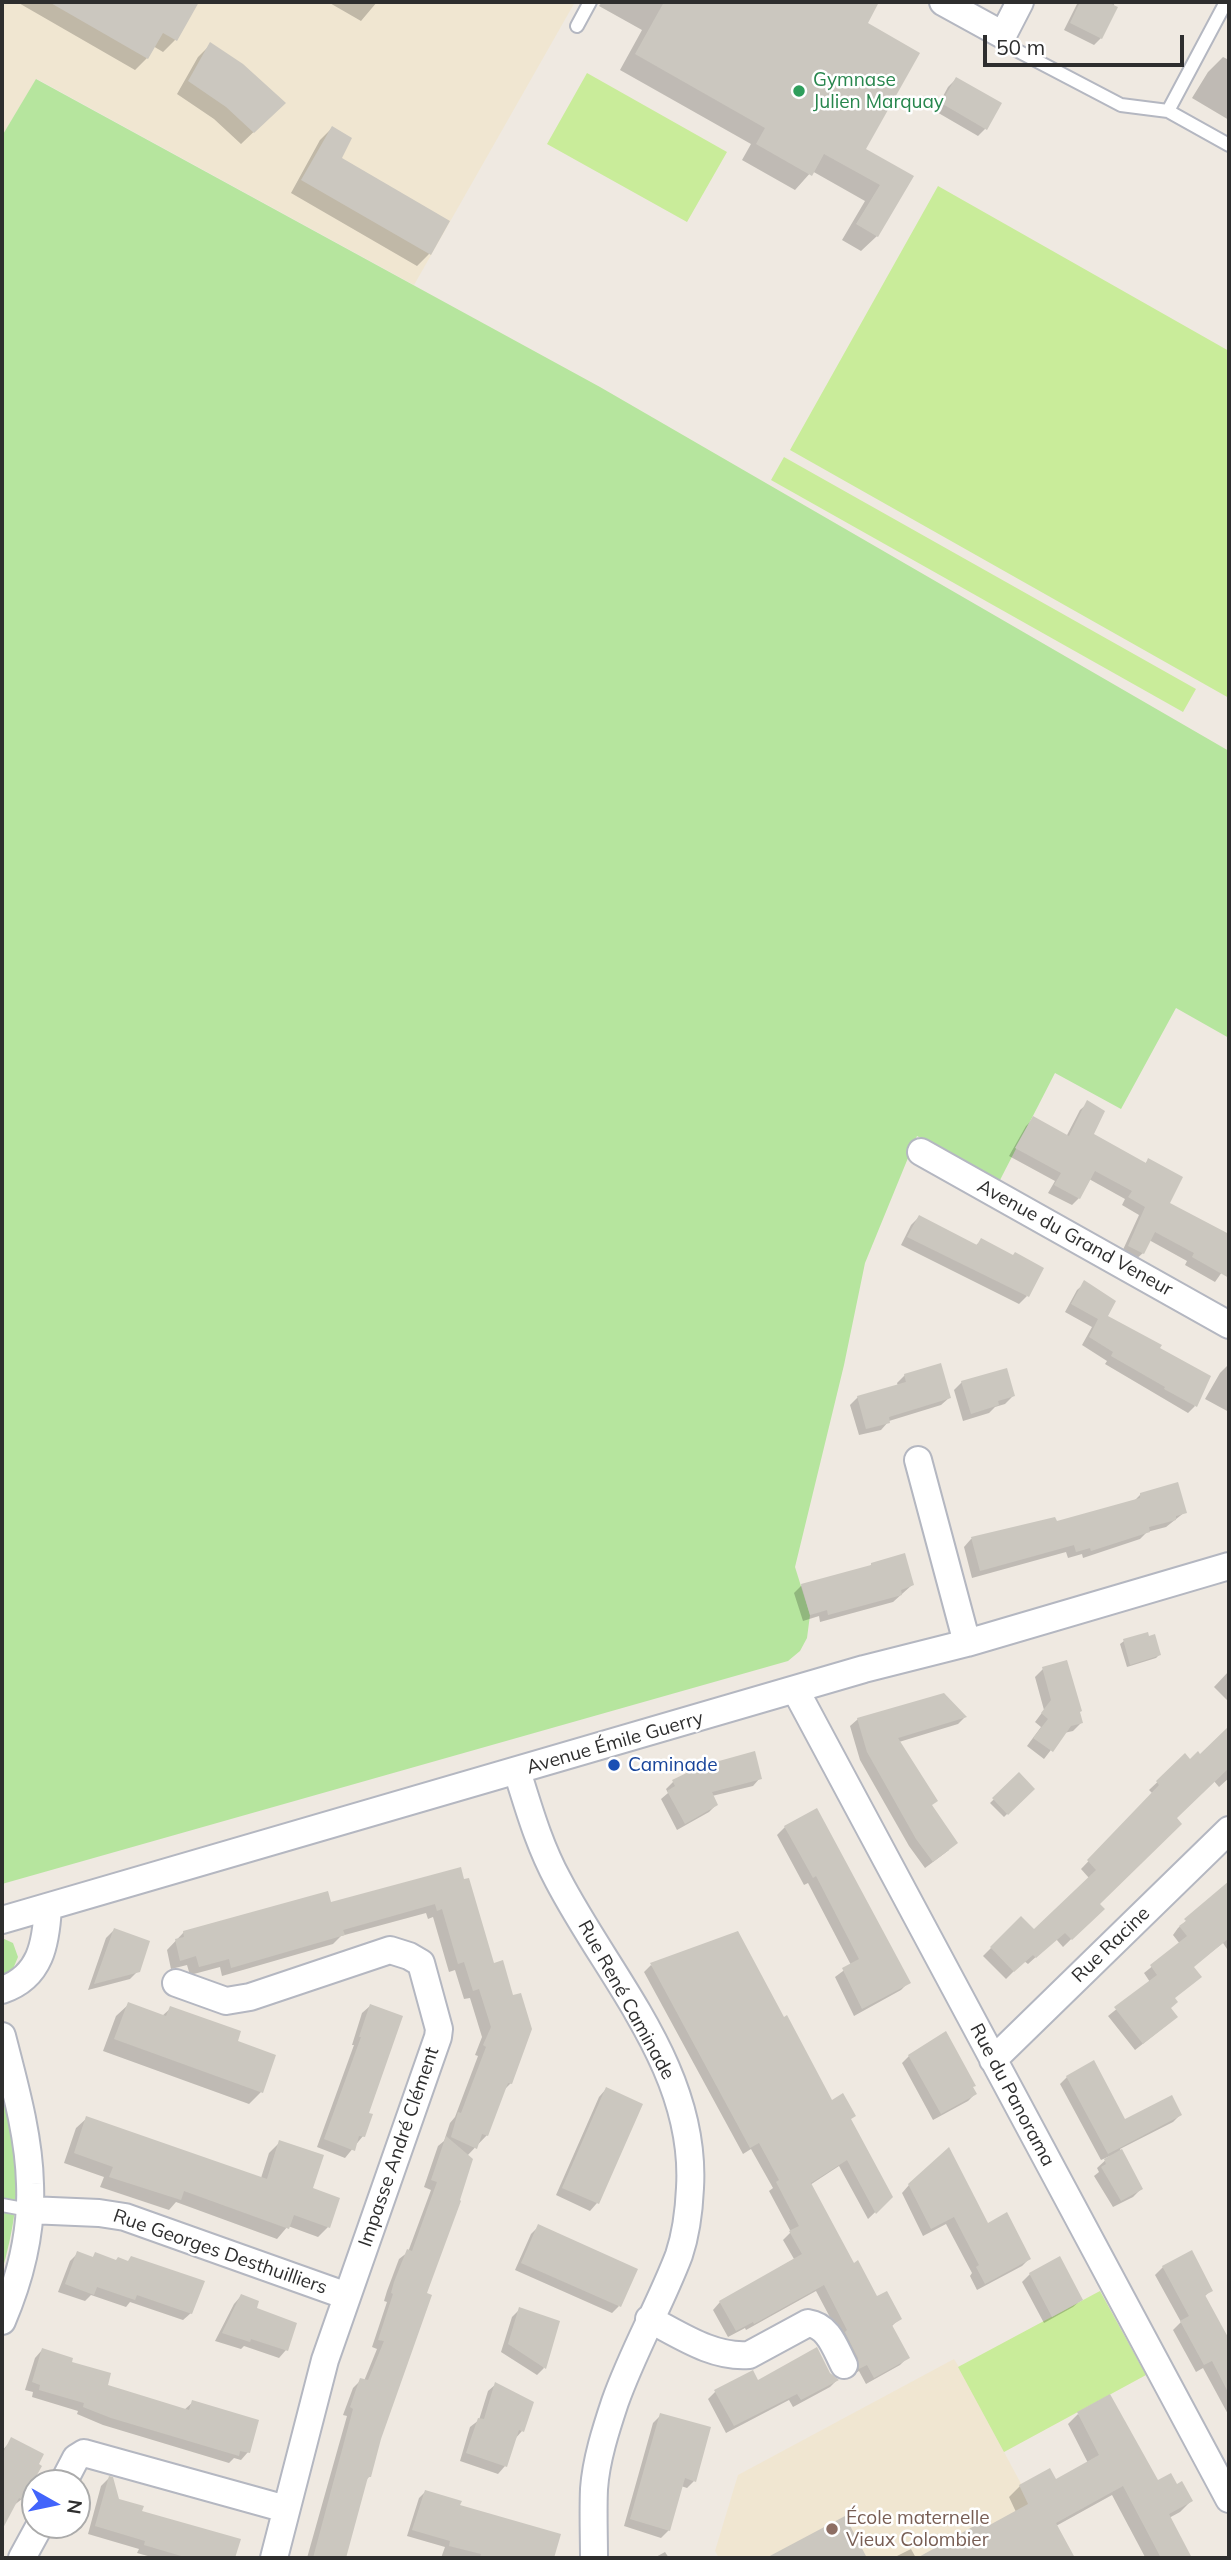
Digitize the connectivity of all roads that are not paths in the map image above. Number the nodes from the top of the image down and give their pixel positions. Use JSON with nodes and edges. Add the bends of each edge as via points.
{"nodes":[{"id":1,"x":590,"y":2,"type":"edge"},
{"id":2,"x":943,"y":2,"type":"edge"},
{"id":3,"x":1020,"y":2,"type":"edge"},
{"id":4,"x":1226,"y":2,"type":"edge"},
{"id":5,"x":577,"y":26,"type":"dead end"},
{"id":6,"x":1003,"y":35,"type":"junction"},
{"id":7,"x":1168,"y":111,"type":"junction"},
{"id":8,"x":1229,"y":145,"type":"edge"},
{"id":9,"x":921,"y":1152,"type":"dead end"},
{"id":10,"x":1229,"y":1325,"type":"edge"},
{"id":11,"x":918,"y":1460,"type":"dead end"},
{"id":12,"x":1229,"y":1566,"type":"edge"},
{"id":13,"x":967,"y":1643,"type":"junction"},
{"id":14,"x":796,"y":1691,"type":"junction"},
{"id":15,"x":517,"y":1771,"type":"junction"},
{"id":16,"x":1229,"y":1830,"type":"edge"},
{"id":17,"x":48,"y":1907,"type":"junction"},
{"id":18,"x":2,"y":1920,"type":"edge"},
{"id":19,"x":176,"y":1983,"type":"dead end"},
{"id":20,"x":2,"y":1990,"type":"edge"},
{"id":21,"x":2,"y":2036,"type":"edge"},
{"id":22,"x":993,"y":2060,"type":"junction"},
{"id":23,"x":2,"y":2205,"type":"edge"},
{"id":24,"x":29,"y":2210,"type":"junction"},
{"id":25,"x":347,"y":2296,"type":"junction"},
{"id":26,"x":649,"y":2319,"type":"junction"},
{"id":27,"x":2,"y":2321,"type":"edge"},
{"id":28,"x":844,"y":2365,"type":"dead end"},
{"id":29,"x":70,"y":2469,"type":"edge"},
{"id":30,"x":1229,"y":2499,"type":"edge"},
{"id":31,"x":286,"y":2509,"type":"junction"},
{"id":32,"x":32,"y":2539,"type":"edge"},
{"id":33,"x":22,"y":2558,"type":"edge"},
{"id":34,"x":274,"y":2558,"type":"edge"},
{"id":35,"x":594,"y":2558,"type":"edge"}],
"edges":[{"from":1,"to":5,"type":"lane"},
{"from":2,"to":6,"type":"street"},
{"from":3,"to":6,"type":"street"},
{"from":4,"to":7,"type":"lane"},
{"from":6,"to":7,"type":"lane","via":[[1016,50],[1121,105]]},
{"from":7,"to":8,"type":"lane"},
{"from":9,"to":10,"type":"street","name":"Avenue du Grand Veneur"},
{"from":11,"to":13,"type":"street"},
{"from":12,"to":13,"type":"street","name":"Avenue Émile Guerry"},
{"from":13,"to":14,"type":"street","name":"Avenue Émile Guerry"},
{"from":14,"to":15,"type":"street","name":"Avenue Émile Guerry"},
{"from":14,"to":22,"type":"street","name":"Rue du Panorama"},
{"from":15,"to":17,"type":"street","name":"Avenue Émile Guerry"},
{"from":15,"to":26,"type":"street","name":"Rue René Caminade","via":[[536,1833],[654,2044],[686,2129],[687,2221],[679,2254]]},
{"from":16,"to":22,"type":"street","name":"Rue Racine"},
{"from":17,"to":18,"type":"street","name":"Avenue Émile Guerry"},
{"from":17,"to":20,"type":"street","via":[[46,1940],[37,1961],[23,1978]]},
{"from":19,"to":25,"type":"street","name":"Impasse André Clément","via":[[226,2001],[390,1950],[421,1964],[438,2036]]},
{"from":21,"to":24,"type":"street","via":[[28,2158]]},
{"from":22,"to":30,"type":"street","name":"Rue du Panorama"},
{"from":23,"to":24,"type":"lane"},
{"from":24,"to":25,"type":"street","name":"Rue Georges Desthuilliers","via":[[125,2217]]},
{"from":24,"to":27,"type":"street","via":[[18,2277]]},
{"from":25,"to":31,"type":"street","name":"Rue Georges Desthuilliers","via":[[325,2360]]},
{"from":26,"to":28,"type":"street","via":[[709,2349],[739,2356],[808,2323],[818,2324]]},
{"from":26,"to":35,"type":"street","name":"Rue René Caminade","via":[[602,2444],[594,2488]]},
{"from":29,"to":31,"type":"street","via":[[84,2453]]},
{"from":31,"to":34,"type":"street","name":"Rue Georges Desthuilliers"},
{"from":32,"to":33,"type":"street"}]}
